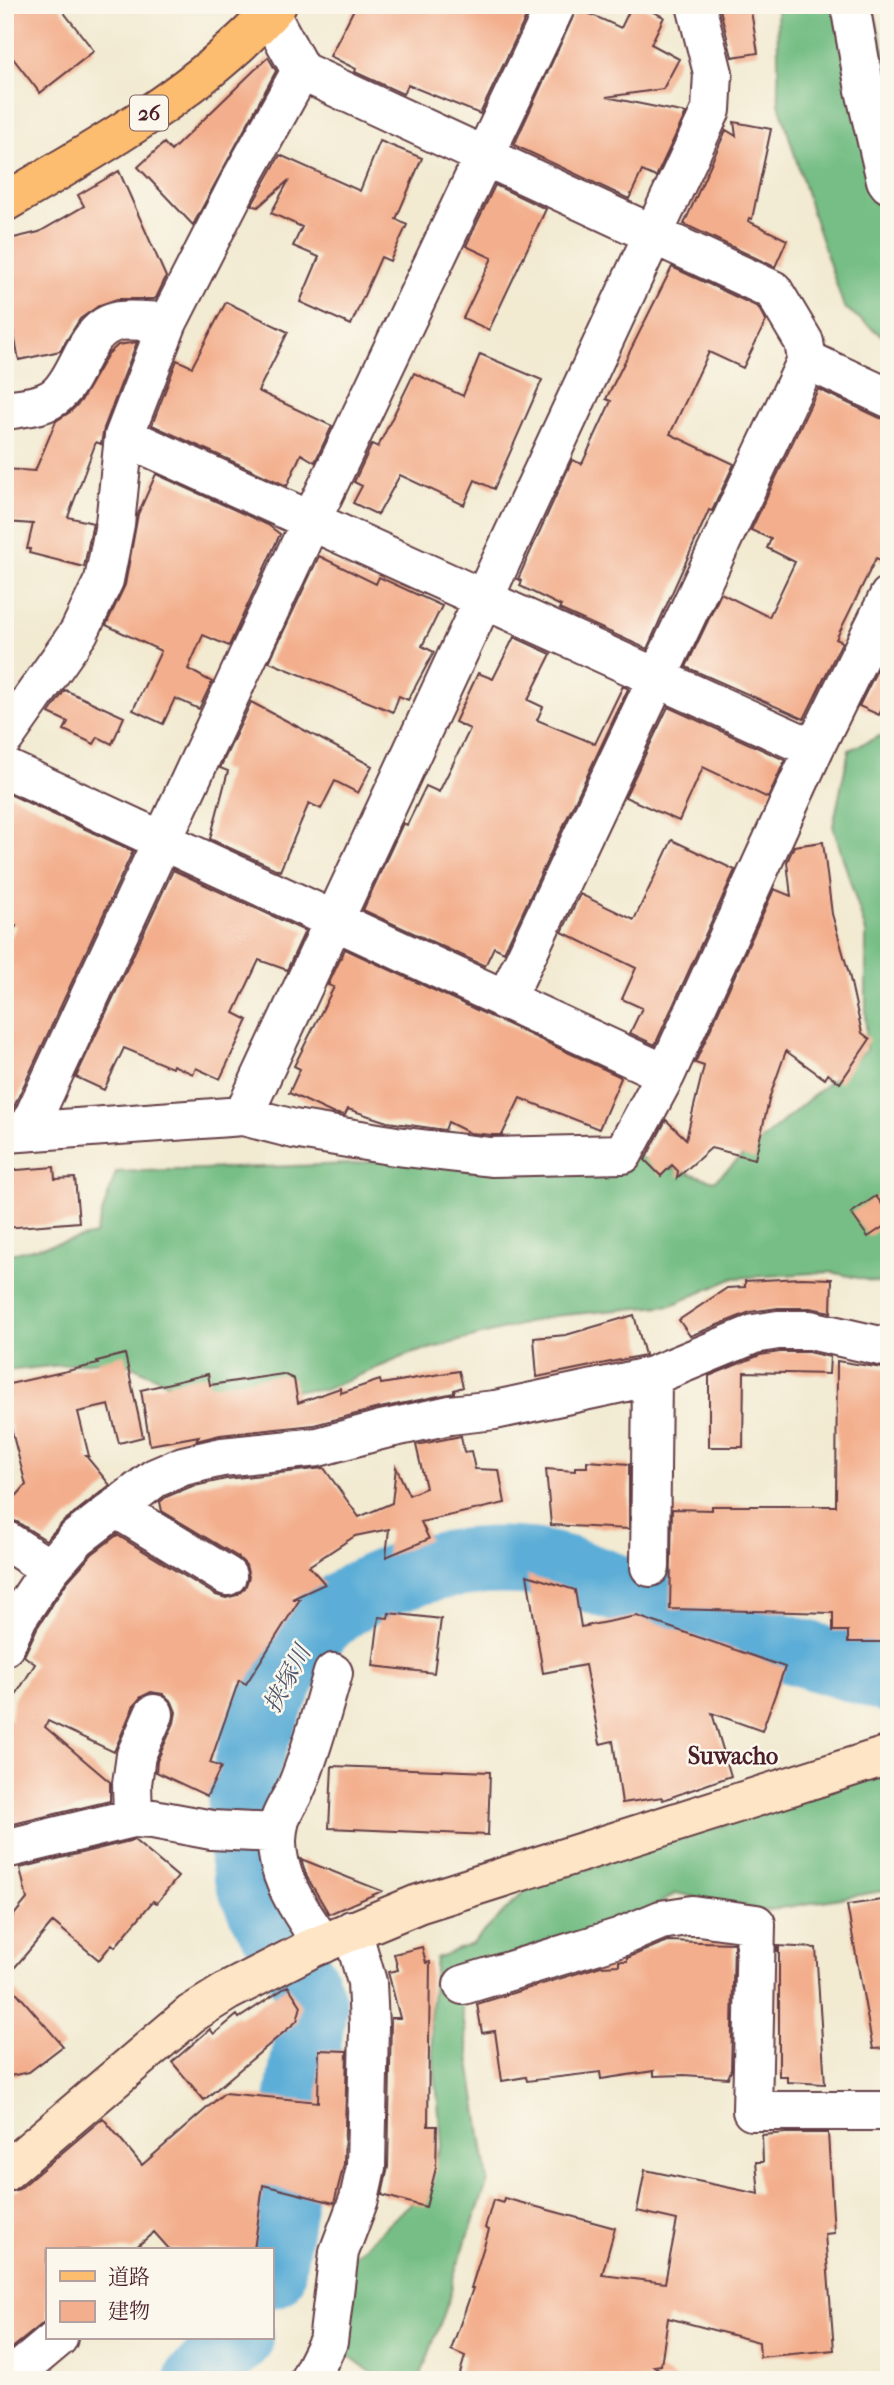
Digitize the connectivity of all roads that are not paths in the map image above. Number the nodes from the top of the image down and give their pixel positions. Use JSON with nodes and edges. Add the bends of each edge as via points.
{"nodes":[{"id":1,"x":556,"y":5,"type":"edge"},
{"id":2,"x":696,"y":5,"type":"edge"},
{"id":3,"x":850,"y":5,"type":"edge"},
{"id":4,"x":270,"y":8,"type":"edge"},
{"id":5,"x":301,"y":71,"type":"junction"},
{"id":6,"x":485,"y":156,"type":"junction"},
{"id":7,"x":889,"y":184,"type":"edge"},
{"id":8,"x":5,"y":202,"type":"edge"},
{"id":9,"x":653,"y":235,"type":"junction"},
{"id":10,"x":168,"y":322,"type":"junction"},
{"id":11,"x":807,"y":360,"type":"junction"},
{"id":12,"x":889,"y":398,"type":"edge"},
{"id":13,"x":5,"y":410,"type":"edge"},
{"id":14,"x":124,"y":436,"type":"junction"},
{"id":15,"x":312,"y":521,"type":"junction"},
{"id":16,"x":889,"y":596,"type":"edge"},
{"id":17,"x":484,"y":599,"type":"junction"},
{"id":18,"x":657,"y":677,"type":"junction"},
{"id":19,"x":5,"y":737,"type":"edge"},
{"id":20,"x":814,"y":749,"type":"junction"},
{"id":21,"x":5,"y":768,"type":"edge"},
{"id":22,"x":163,"y":841,"type":"junction"},
{"id":23,"x":335,"y":920,"type":"junction"},
{"id":24,"x":505,"y":1001,"type":"junction"},
{"id":25,"x":666,"y":1074,"type":"junction"},
{"id":26,"x":243,"y":1116,"type":"junction"},
{"id":27,"x":16,"y":1132,"type":"edge"},
{"id":28,"x":889,"y":1348,"type":"edge"},
{"id":29,"x":652,"y":1376,"type":"junction"},
{"id":30,"x":118,"y":1506,"type":"junction"},
{"id":31,"x":5,"y":1540,"type":"edge"},
{"id":32,"x":650,"y":1567,"type":"dead end"},
{"id":33,"x":50,"y":1569,"type":"junction"},
{"id":34,"x":227,"y":1576,"type":"dead end"},
{"id":35,"x":5,"y":1646,"type":"edge"},
{"id":36,"x":333,"y":1672,"type":"dead end"},
{"id":37,"x":155,"y":1714,"type":"dead end"},
{"id":38,"x":889,"y":1755,"type":"edge"},
{"id":39,"x":133,"y":1818,"type":"junction"},
{"id":40,"x":256,"y":1832,"type":"junction"},
{"id":41,"x":5,"y":1849,"type":"edge"},
{"id":42,"x":329,"y":1941,"type":"junction"},
{"id":43,"x":463,"y":1985,"type":"dead end"},
{"id":44,"x":889,"y":2111,"type":"edge"},
{"id":45,"x":5,"y":2172,"type":"edge"},
{"id":46,"x":56,"y":2340,"type":"edge"},
{"id":47,"x":8,"y":2380,"type":"edge"},
{"id":48,"x":309,"y":2380,"type":"edge"}],
"edges":[{"from":1,"to":6,"type":"street"},
{"from":2,"to":9,"type":"street","via":[[713,73],[711,110]]},
{"from":3,"to":7,"type":"street"},
{"from":4,"to":5,"type":"street"},
{"from":4,"to":8,"type":"main road","number":"26","via":[[218,62],[167,101]]},
{"from":5,"to":6,"type":"street"},
{"from":5,"to":10,"type":"street"},
{"from":6,"to":9,"type":"street"},
{"from":6,"to":15,"type":"street"},
{"from":9,"to":11,"type":"street","via":[[773,290],[804,342]]},
{"from":9,"to":17,"type":"street"},
{"from":10,"to":13,"type":"street","via":[[110,324],[97,332],[58,394],[44,403]]},
{"from":10,"to":14,"type":"street"},
{"from":11,"to":12,"type":"street"},
{"from":11,"to":18,"type":"street"},
{"from":14,"to":15,"type":"street"},
{"from":14,"to":19,"type":"street","via":[[104,580],[79,632]]},
{"from":15,"to":17,"type":"street"},
{"from":15,"to":22,"type":"street"},
{"from":16,"to":20,"type":"street"},
{"from":17,"to":18,"type":"street"},
{"from":17,"to":23,"type":"street"},
{"from":18,"to":20,"type":"street"},
{"from":18,"to":24,"type":"street"},
{"from":20,"to":25,"type":"street"},
{"from":21,"to":22,"type":"street"},
{"from":22,"to":23,"type":"street"},
{"from":22,"to":27,"type":"street"},
{"from":23,"to":24,"type":"street"},
{"from":23,"to":26,"type":"street"},
{"from":24,"to":25,"type":"street"},
{"from":25,"to":26,"type":"street","via":[[624,1154],[491,1157],[383,1144]]},
{"from":26,"to":27,"type":"street"},
{"from":28,"to":29,"type":"street","via":[[810,1330],[778,1330],[754,1334]]},
{"from":29,"to":30,"type":"street","via":[[495,1410],[450,1415],[318,1447],[183,1466],[155,1478]]},
{"from":29,"to":32,"type":"street"},
{"from":30,"to":33,"type":"street","via":[[77,1538]]},
{"from":30,"to":34,"type":"street"},
{"from":31,"to":33,"type":"street"},
{"from":33,"to":35,"type":"street","via":[[18,1616]]},
{"from":36,"to":40,"type":"street","via":[[296,1788],[281,1816]]},
{"from":37,"to":39,"type":"street","via":[[136,1755]]},
{"from":38,"to":42,"type":"street","via":[[418,1904]]},
{"from":39,"to":40,"type":"street"},
{"from":39,"to":41,"type":"street"},
{"from":40,"to":42,"type":"street","via":[[278,1860],[305,1920]]},
{"from":42,"to":45,"type":"street","via":[[191,2014]]},
{"from":42,"to":48,"type":"street","via":[[367,1982],[366,2167],[339,2252],[328,2342]]},
{"from":43,"to":44,"type":"street","via":[[618,1938],[661,1920],[692,1915],[756,1924],[752,2111]]},
{"from":46,"to":47,"type":"street"}]}
